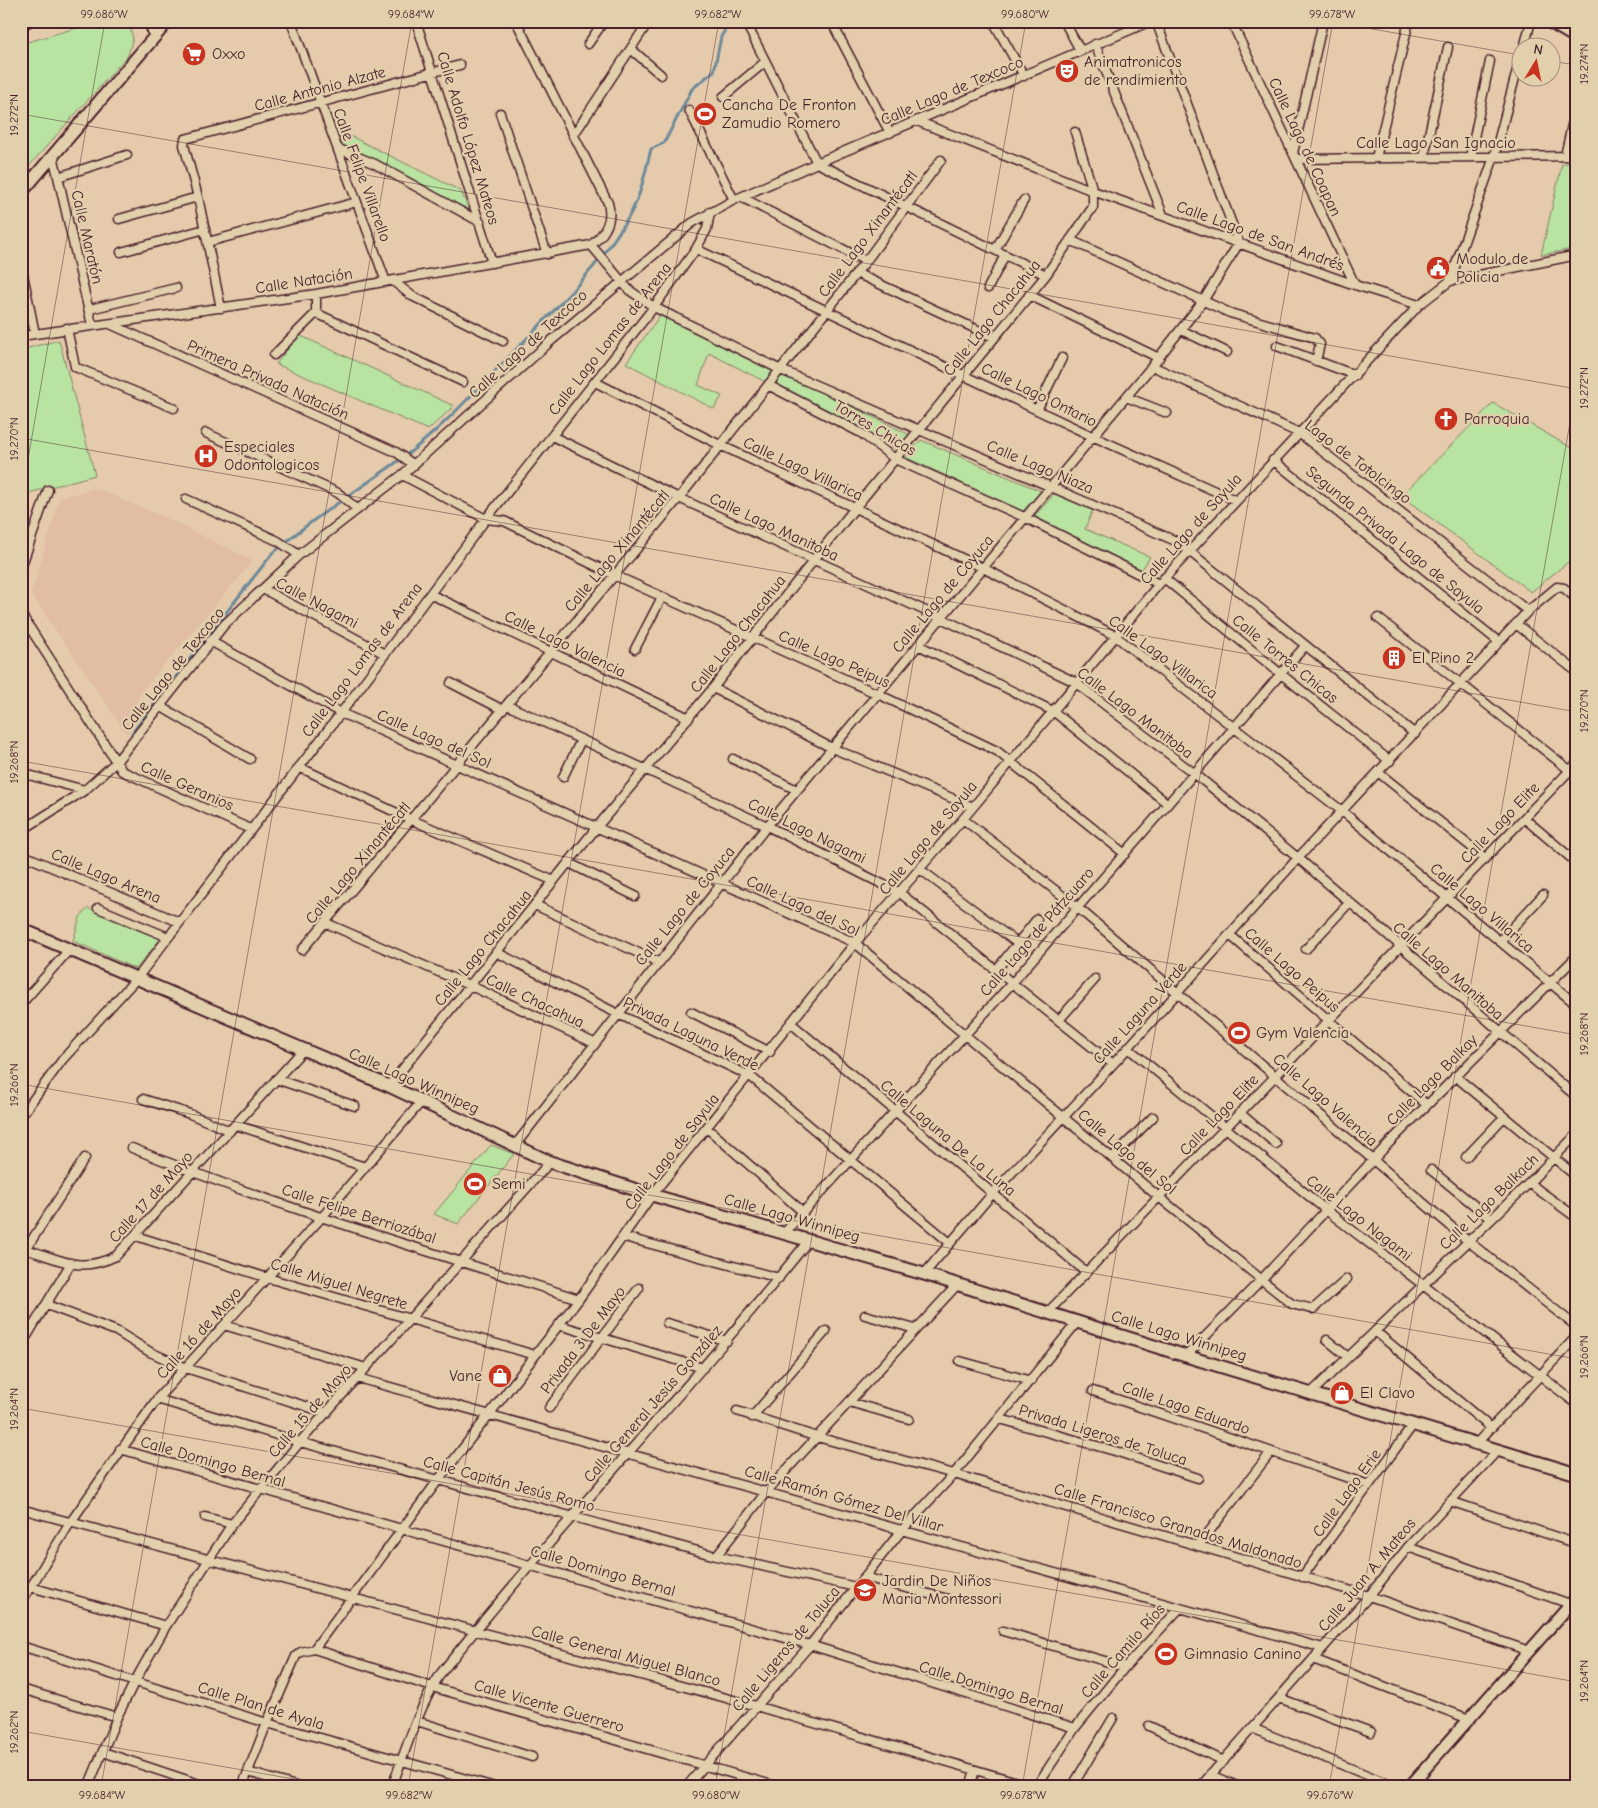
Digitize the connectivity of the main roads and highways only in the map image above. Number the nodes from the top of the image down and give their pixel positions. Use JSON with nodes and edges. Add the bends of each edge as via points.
{"nodes":[{"id":1,"x":27,"y":21,"type":"edge"},
{"id":2,"x":150,"y":21,"type":"edge"},
{"id":3,"x":168,"y":21,"type":"edge"},
{"id":4,"x":1548,"y":21,"type":"edge"},
{"id":5,"x":21,"y":23,"type":"edge"},
{"id":6,"x":155,"y":35,"type":"junction"},
{"id":7,"x":1577,"y":38,"type":"edge"},
{"id":8,"x":21,"y":193,"type":"edge"},
{"id":9,"x":21,"y":929,"type":"edge"},
{"id":10,"x":1577,"y":1474,"type":"edge"}],
"edges":[{"from":1,"to":5,"type":"main road"},
{"from":2,"to":6,"type":"main road"},
{"from":3,"to":6,"type":"main road"},
{"from":4,"to":7,"type":"main road"},
{"from":6,"to":8,"type":"main road"},
{"from":9,"to":10,"type":"main road","name":"Calle Lago Winnipeg","via":[[389,1086],[550,1162],[652,1196],[785,1232]]}]}
